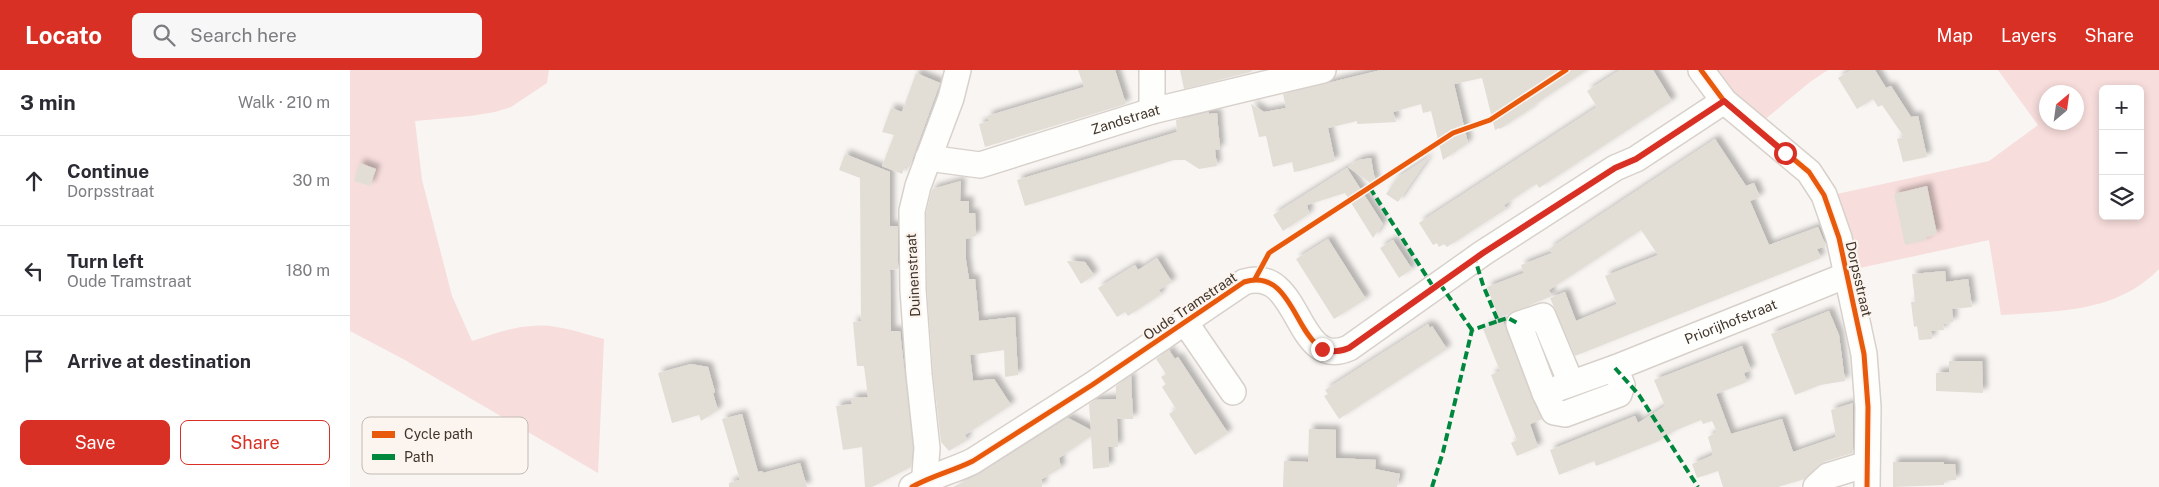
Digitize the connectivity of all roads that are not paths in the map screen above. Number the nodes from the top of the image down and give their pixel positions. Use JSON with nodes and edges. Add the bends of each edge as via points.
{"nodes":[{"id":1,"x":958,"y":70,"type":"edge"},
{"id":2,"x":1152,"y":70,"type":"edge"},
{"id":3,"x":1323,"y":70,"type":"edge"},
{"id":4,"x":1701,"y":70,"type":"edge"},
{"id":5,"x":1724,"y":101,"type":"junction"},
{"id":6,"x":1152,"y":111,"type":"junction"},
{"id":7,"x":928,"y":158,"type":"junction"},
{"id":8,"x":1846,"y":275,"type":"junction"},
{"id":9,"x":1185,"y":322,"type":"junction"},
{"id":10,"x":1615,"y":368,"type":"junction"},
{"id":11,"x":1571,"y":383,"type":"junction"},
{"id":12,"x":1233,"y":392,"type":"dead end"},
{"id":13,"x":1545,"y":393,"type":"junction"},
{"id":14,"x":1867,"y":476,"type":"edge"},
{"id":15,"x":920,"y":485,"type":"edge"},
{"id":16,"x":1816,"y":487,"type":"edge"}],
"edges":[{"from":1,"to":7,"type":"street","name":"Duinenstraat"},
{"from":2,"to":6,"type":"street"},
{"from":3,"to":6,"type":"street","name":"Zandstraat"},
{"from":4,"to":5,"type":"street","name":"Dorpsstraat"},
{"from":5,"to":8,"type":"street","name":"Dorpsstraat","via":[[1809,172],[1818,184],[1833,218]]},
{"from":5,"to":9,"type":"street","name":"Oude Tramstraat","via":[[1483,253],[1349,348],[1332,352],[1322,349],[1313,342],[1283,293],[1274,284],[1255,278]]},
{"from":6,"to":7,"type":"street","name":"Zandstraat","via":[[980,165]]},
{"from":7,"to":15,"type":"street","name":"Duinenstraat","via":[[916,193],[911,226],[919,374],[927,448]]},
{"from":8,"to":10,"type":"street","name":"Priorijhofstraat"},
{"from":8,"to":14,"type":"street","name":"Dorpsstraat","via":[[1864,354],[1868,407]]},
{"from":9,"to":12,"type":"street","name":"Oude Tramstraat"},
{"from":9,"to":15,"type":"street","name":"Oude Tramstraat","via":[[973,461]]},
{"from":10,"to":11,"type":"street","name":"Priorijhofstraat"},
{"from":10,"to":13,"type":"street","via":[[1622,385],[1619,394],[1565,414],[1554,412]]},
{"from":11,"to":13,"type":"street","name":"Priorijhofstraat"},
{"from":11,"to":13,"type":"street","via":[[1543,316],[1519,324]]},
{"from":14,"to":16,"type":"street","name":"Dorpsstraat","via":[[1828,476]]}]}
